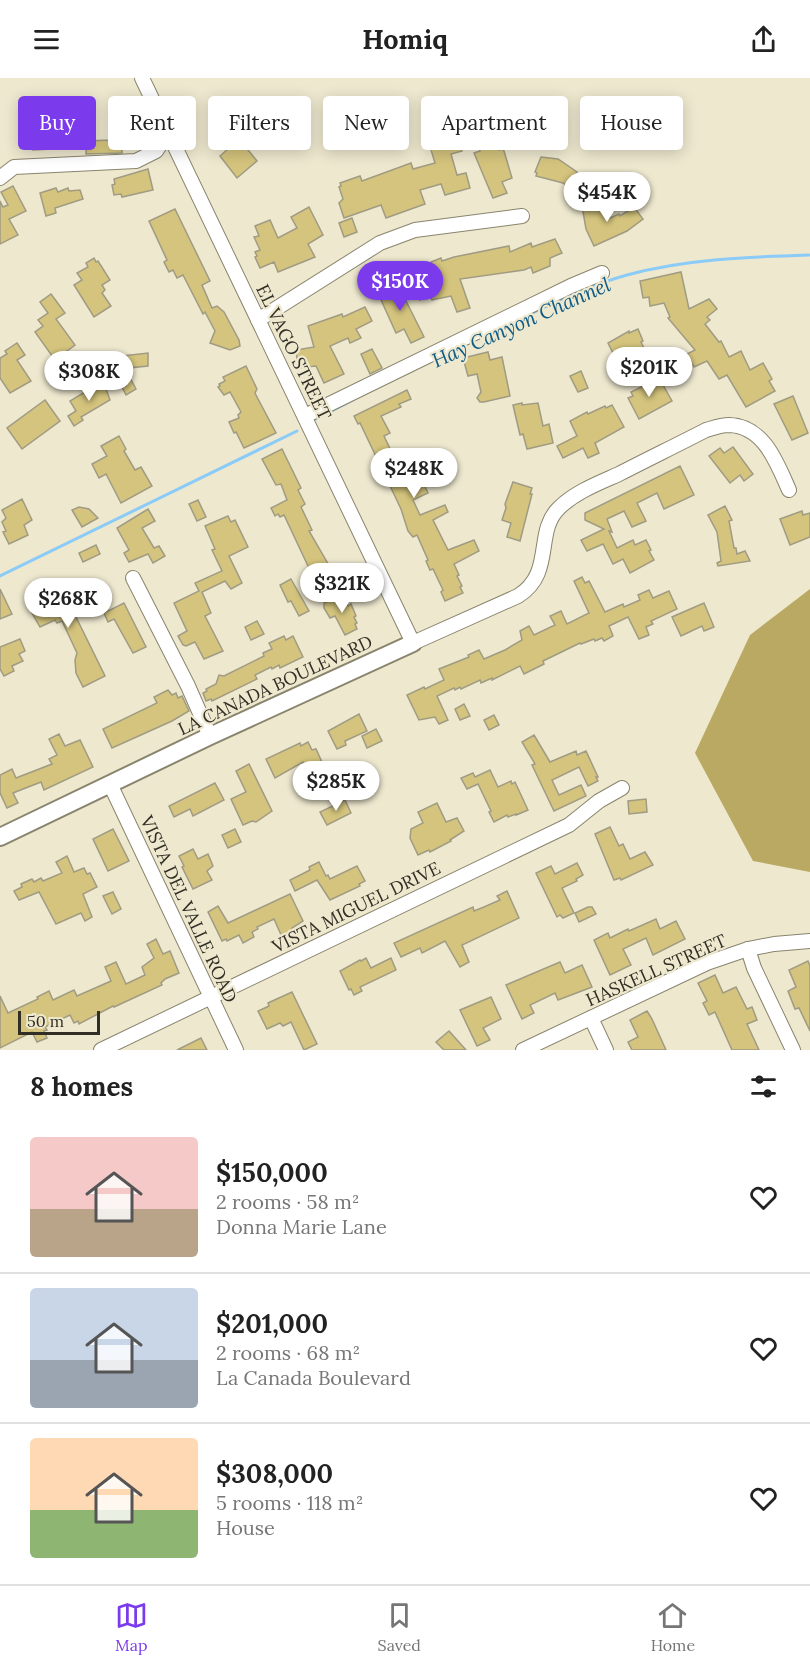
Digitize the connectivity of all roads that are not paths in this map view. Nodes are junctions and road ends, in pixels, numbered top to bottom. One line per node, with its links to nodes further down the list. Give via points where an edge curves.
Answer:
1 (142, 78): 2 (street, EL VAGO STREET)
2 (151, 96)
3 (157, 150): 5 (street, via 136,161 14,167)
4 (176, 150): 8 (street, EL VAGO STREET)
5 (0, 178)
6 (522, 216): 8 (street, via 415,230 380,243)
7 (602, 273): 9 (street)
8 (258, 320): 9 (street, EL VAGO STREET)
9 (305, 416): 12 (street, EL VAGO STREET)
10 (789, 490): 12 (street, LA CANADA BOULEVARD, via 772,452 760,438 744,427 727,425 706,430 583,490 558,508 535,582 529,589)
11 (133, 578): 13 (street)
12 (413, 642): 13 (street, LA CANADA BOULEVARD)
13 (210, 736): 14 (street, LA CANADA BOULEVARD)
14 (110, 784): 16 (street, LA CANADA BOULEVARD); 19 (street, VISTA DEL VALLE ROAD)
15 (622, 788): 19 (street, VISTA MIGUEL DRIVE, via 569,825)
16 (0, 837)
17 (810, 941): 18 (street, HASKELL STREET)
18 (748, 949): 20 (street, HASKELL STREET, via 707,963); 25 (street)
19 (211, 998): 21 (street, VISTA MIGUEL DRIVE); 22 (street, VISTA DEL VALLE ROAD)
20 (591, 1018): 23 (street, HASKELL STREET); 24 (street)
21 (101, 1050)
22 (236, 1050)
23 (523, 1050)
24 (606, 1050)
25 (793, 1050)

